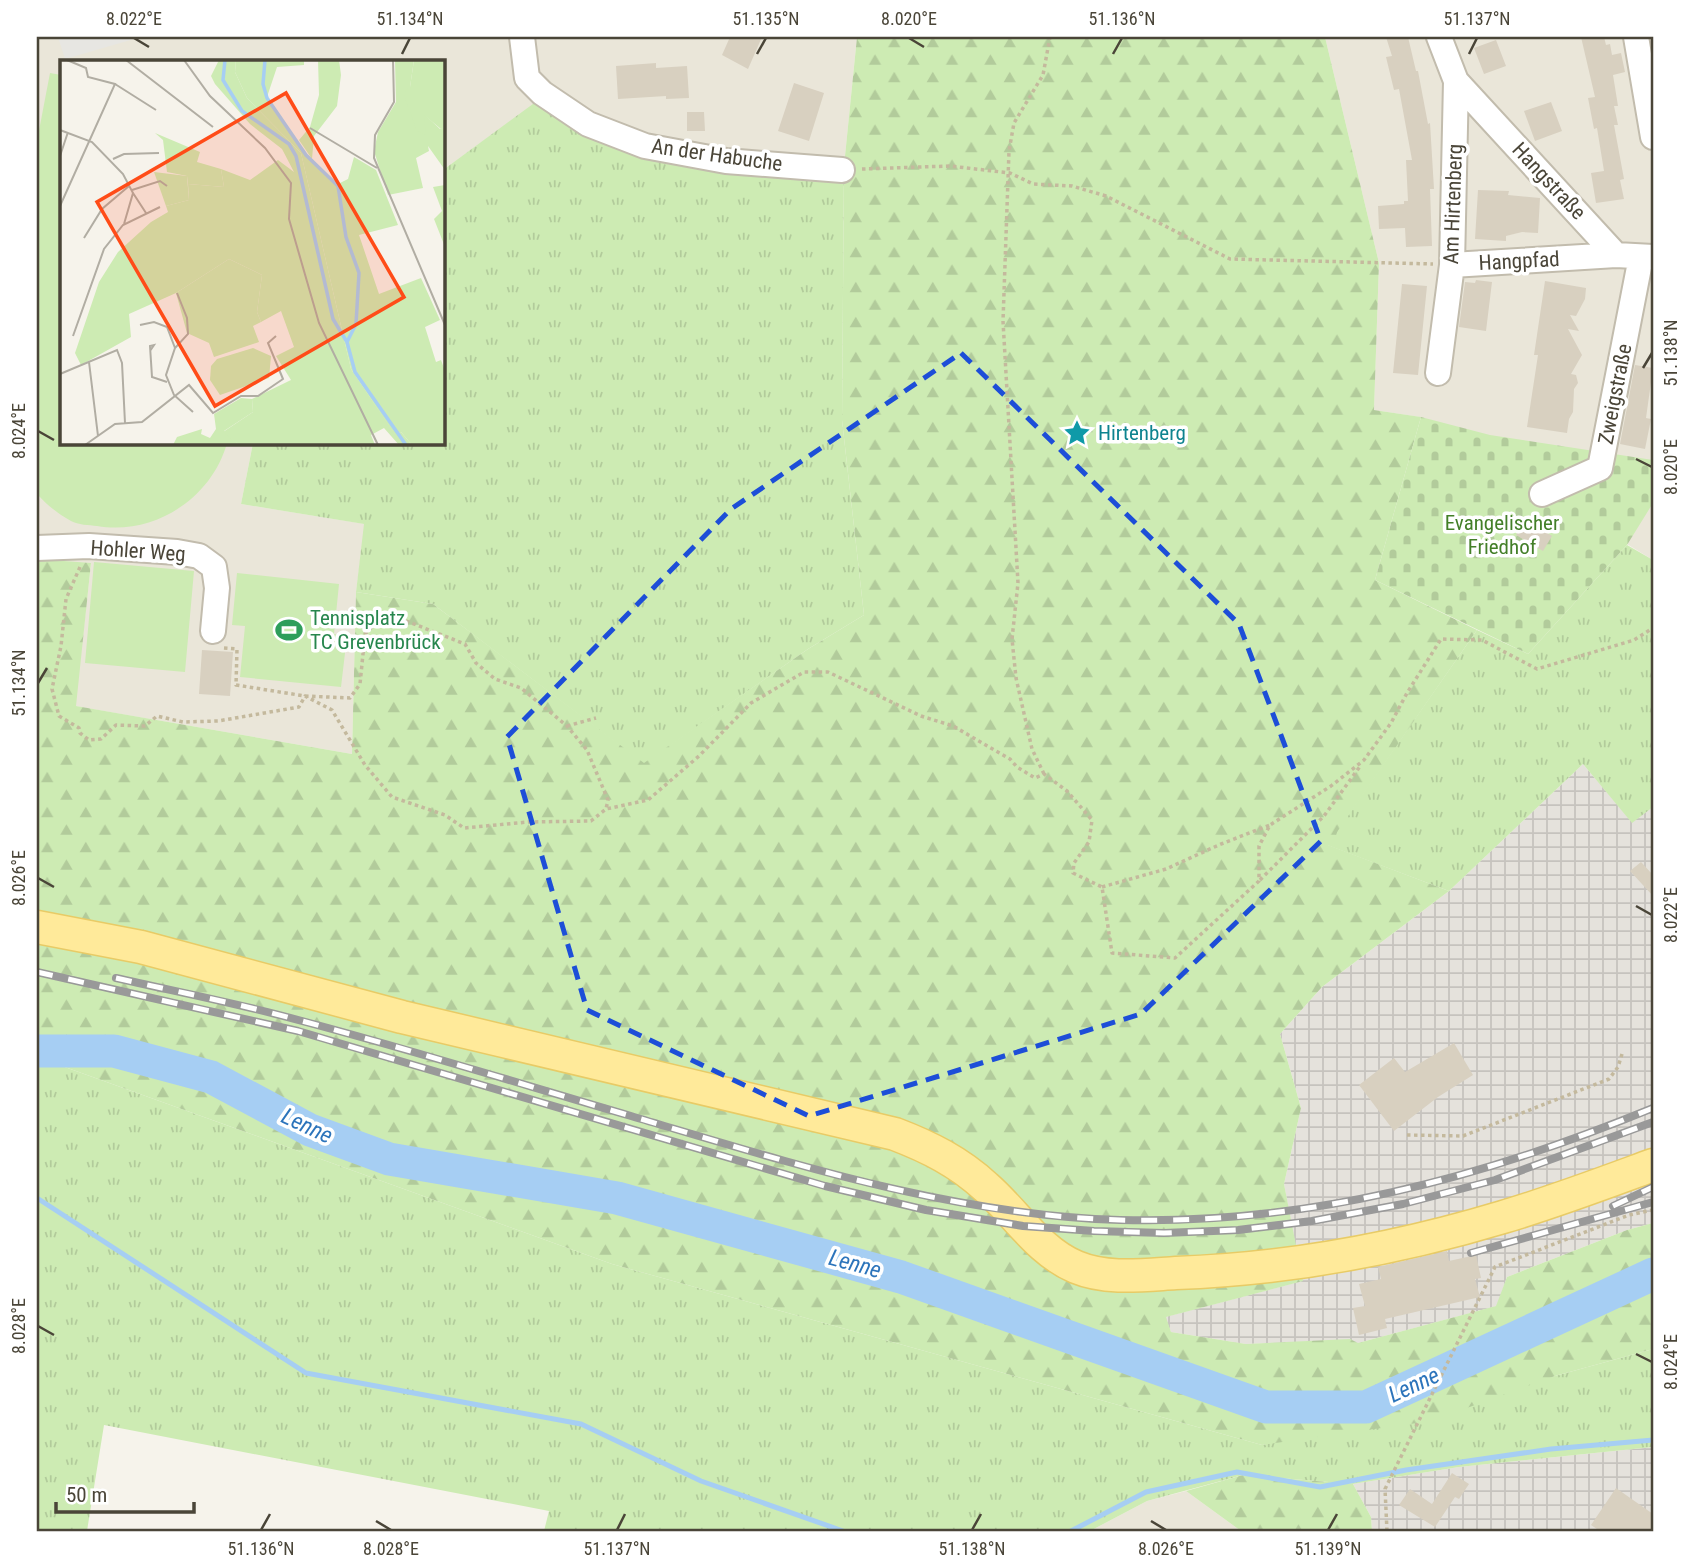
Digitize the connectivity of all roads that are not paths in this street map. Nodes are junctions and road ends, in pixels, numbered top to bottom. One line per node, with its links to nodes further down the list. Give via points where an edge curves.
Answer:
1 (522, 37): 6 (street, An der Habuche, via 527,78 587,124 645,146 726,161)
2 (1439, 37): 4 (street, Am Hirtenberg)
3 (1636, 37): 5 (street)
4 (1456, 81): 7 (street, Hangstraße); 8 (street, Am Hirtenberg)
5 (1653, 137)
6 (842, 170)
7 (1637, 256): 8 (street, Hangpfad); 10 (street, Zweigstraße, via 1601,468)
8 (1452, 265): 9 (street, Am Hirtenberg)
9 (1438, 373)
10 (1542, 494)
11 (37, 548): 12 (street, Hohler Weg, via 89,546 199,556 214,567)
12 (213, 631)
13 (37, 927): 14 (main road, via 141,947 402,1017 895,1134 962,1167 1055,1255 1101,1275 1193,1273 1356,1254 1507,1216)
14 (1653, 1165)

